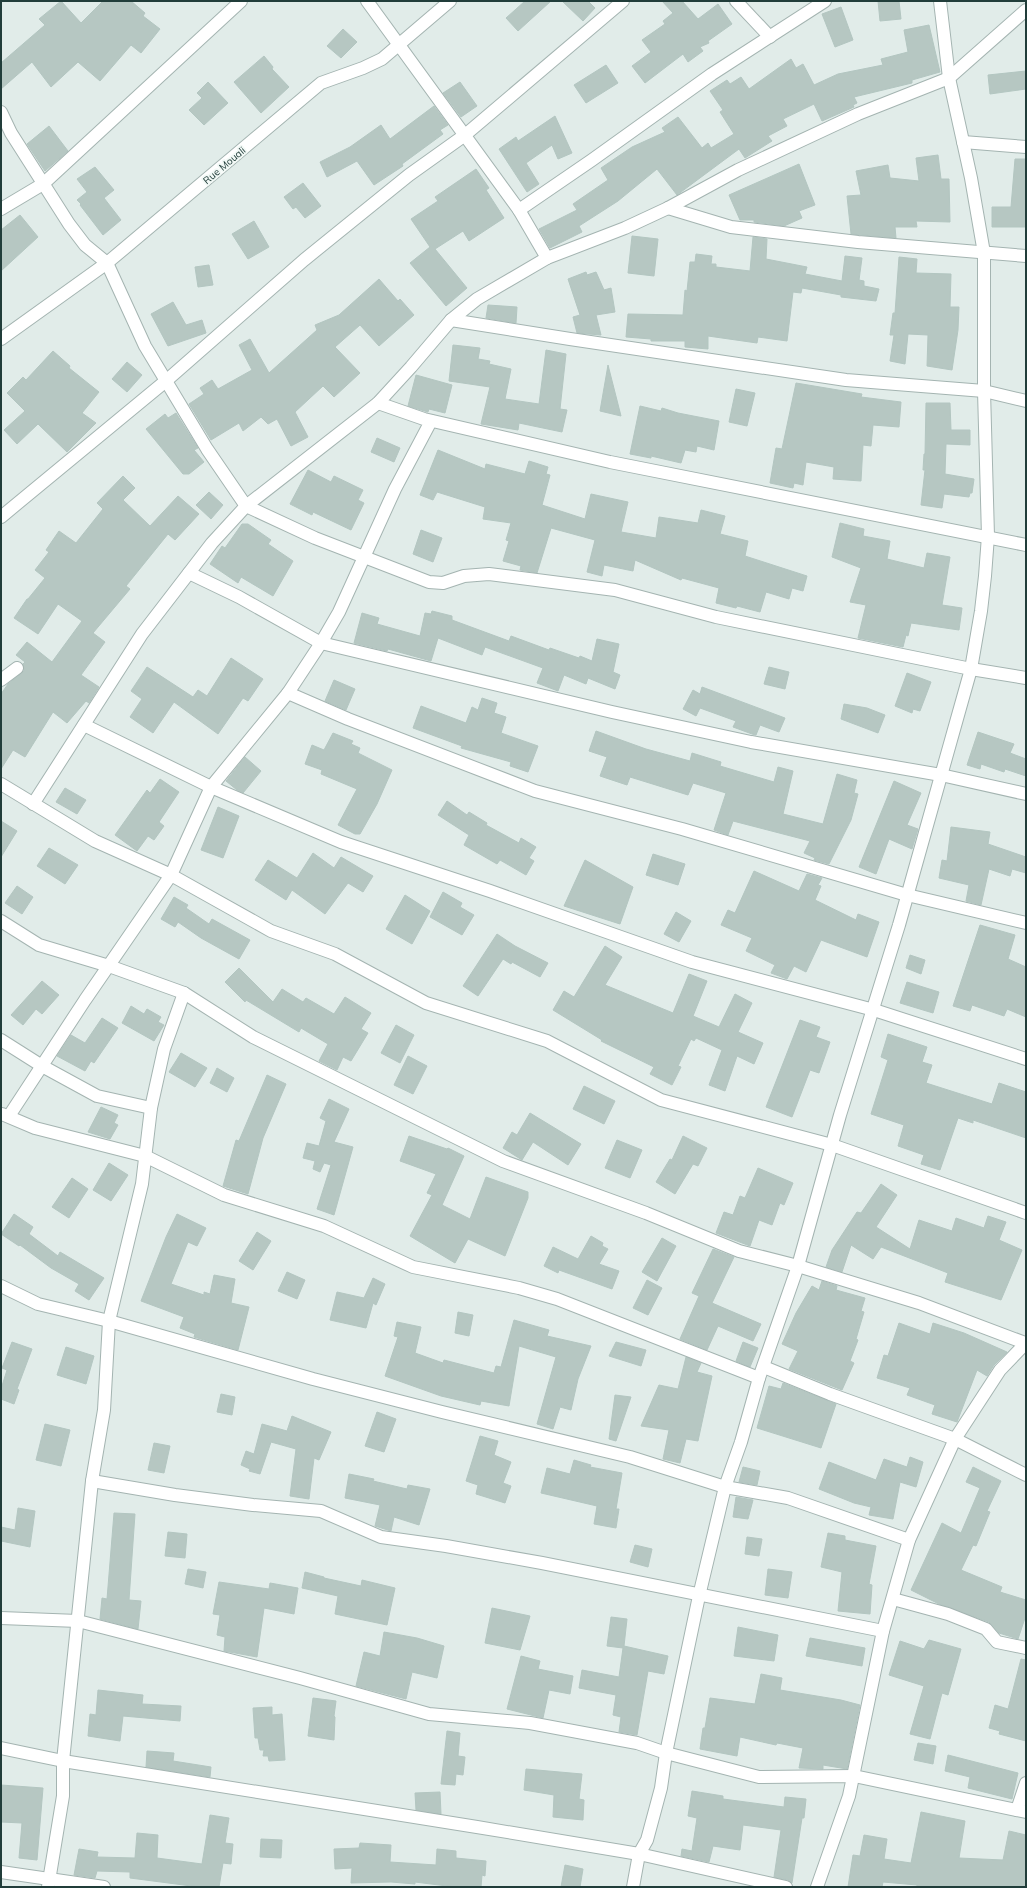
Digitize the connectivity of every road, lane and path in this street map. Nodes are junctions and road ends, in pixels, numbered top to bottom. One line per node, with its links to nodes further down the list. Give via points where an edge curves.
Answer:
1 (241, 1): 16 (street)
2 (367, 1): 10 (street)
3 (450, 1): 10 (street, Rue Mouali)
4 (623, 1): 13 (street)
5 (736, 1): 9 (street)
6 (825, 1): 9 (street)
7 (940, 1): 11 (street)
8 (1026, 10): 11 (street)
9 (770, 37): 19 (street, via 712,74)
10 (398, 44): 13 (street); 23 (street, Rue Mouali, via 382,59 321,83)
11 (949, 78): 14 (street); 17 (street, via 858,114 738,170)
12 (1, 112): 16 (street)
13 (465, 134): 19 (street); 26 (street, via 409,175 304,260)
14 (963, 142): 15 (street); 20 (street)
15 (1026, 146)
16 (43, 184): 18 (street); 23 (street, via 85,244)
17 (668, 208): 20 (street, via 731,227); 22 (street, via 625,228)
18 (1, 209)
19 (519, 210): 22 (street)
20 (984, 253): 21 (street); 27 (street)
21 (1026, 256)
22 (547, 258): 24 (street, via 477,299)
23 (107, 263): 25 (street, Rue Mouali); 26 (street, via 145,346)
24 (450, 320): 27 (street, via 846,380); 29 (street)
25 (1, 339)
26 (167, 380): 31 (street, via 207,449); 32 (street)
27 (984, 392): 28 (street); 33 (street)
28 (1026, 401)
29 (378, 403): 30 (street); 31 (street)
30 (431, 420): 33 (street, via 610,462); 35 (street, via 395,489)
31 (246, 506): 35 (street); 36 (street)
32 (1, 517)
33 (988, 536): 34 (street); 39 (street, via 985,576)
34 (1026, 545)
35 (365, 558): 37 (street); 39 (street, via 428,582 443,583 464,576 489,574 615,590 716,617)
36 (188, 573): 37 (street, via 239,597); 43 (street, via 142,634)
37 (321, 643): 42 (street); 44 (street, via 750,742)
38 (17, 668): 41 (street)
39 (971, 669): 40 (street); 44 (street)
40 (1026, 678)
41 (1, 680)
42 (288, 693): 46 (street); 50 (street, via 348,719 535,791 675,827)
43 (84, 725): 46 (street); 48 (street)
44 (941, 775): 47 (street); 50 (street)
45 (1, 784): 48 (street)
46 (211, 786): 49 (street); 55 (street, via 341,842 692,962)
47 (1026, 794)
48 (33, 804): 49 (street, via 95,841)
49 (171, 875): 53 (street); 61 (street, via 270,932 335,954 426,1003 546,1041 661,1100)
50 (907, 895): 52 (street); 55 (street)
51 (1, 921): 53 (street, via 39,945)
52 (1026, 923)
53 (109, 966): 54 (street); 58 (street)
54 (184, 993): 59 (street, via 164,1049); 64 (street, via 254,1037 503,1162 646,1213 739,1251)
55 (874, 1010): 57 (street); 61 (street)
56 (1, 1040): 58 (street)
57 (1026, 1059)
58 (42, 1066): 59 (street, via 97,1096); 60 (street)
59 (151, 1108): 62 (street)
60 (5, 1115): 62 (street, via 35,1128)
61 (832, 1145): 63 (street); 64 (street)
62 (145, 1156): 66 (street, via 142,1184); 68 (street, via 224,1195 324,1226 413,1267 519,1288 557,1299)
63 (1026, 1213)
64 (798, 1266): 67 (street, via 919,1303); 68 (street)
65 (1, 1286): 66 (street, via 38,1304)
66 (109, 1321): 71 (street, via 104,1410); 72 (street, via 321,1381 630,1457)
67 (1026, 1343): 69 (street, via 1000,1370)
68 (762, 1373): 69 (street, via 830,1394); 72 (street)
69 (955, 1439): 70 (street); 73 (street)
70 (1026, 1475)
71 (92, 1481): 74 (street, via 175,1495 321,1511 381,1538 446,1546 542,1563); 77 (street)
72 (725, 1487): 73 (street, via 788,1498); 74 (street)
73 (909, 1540): 75 (street)
74 (698, 1596): 78 (street); 81 (street)
75 (893, 1599): 78 (street); 79 (street, via 948,1614 986,1629 997,1642)
76 (1, 1618): 77 (street)
77 (78, 1621): 81 (street, via 428,1714 530,1723 637,1743); 82 (street)
78 (883, 1631): 83 (street)
79 (1026, 1648)
80 (1, 1748): 82 (street)
81 (666, 1753): 83 (street, via 760,1777); 86 (street, via 661,1788 647,1840)
82 (63, 1761): 86 (street); 88 (street, via 63,1796)
83 (854, 1776): 85 (street); 92 (street)
84 (1026, 1783): 85 (street)
85 (1021, 1811)
86 (639, 1854): 90 (street); 91 (street)
87 (1, 1872): 88 (street)
88 (49, 1883): 89 (street)
89 (104, 1887)
90 (633, 1887)
91 (786, 1887)
92 (817, 1887)

